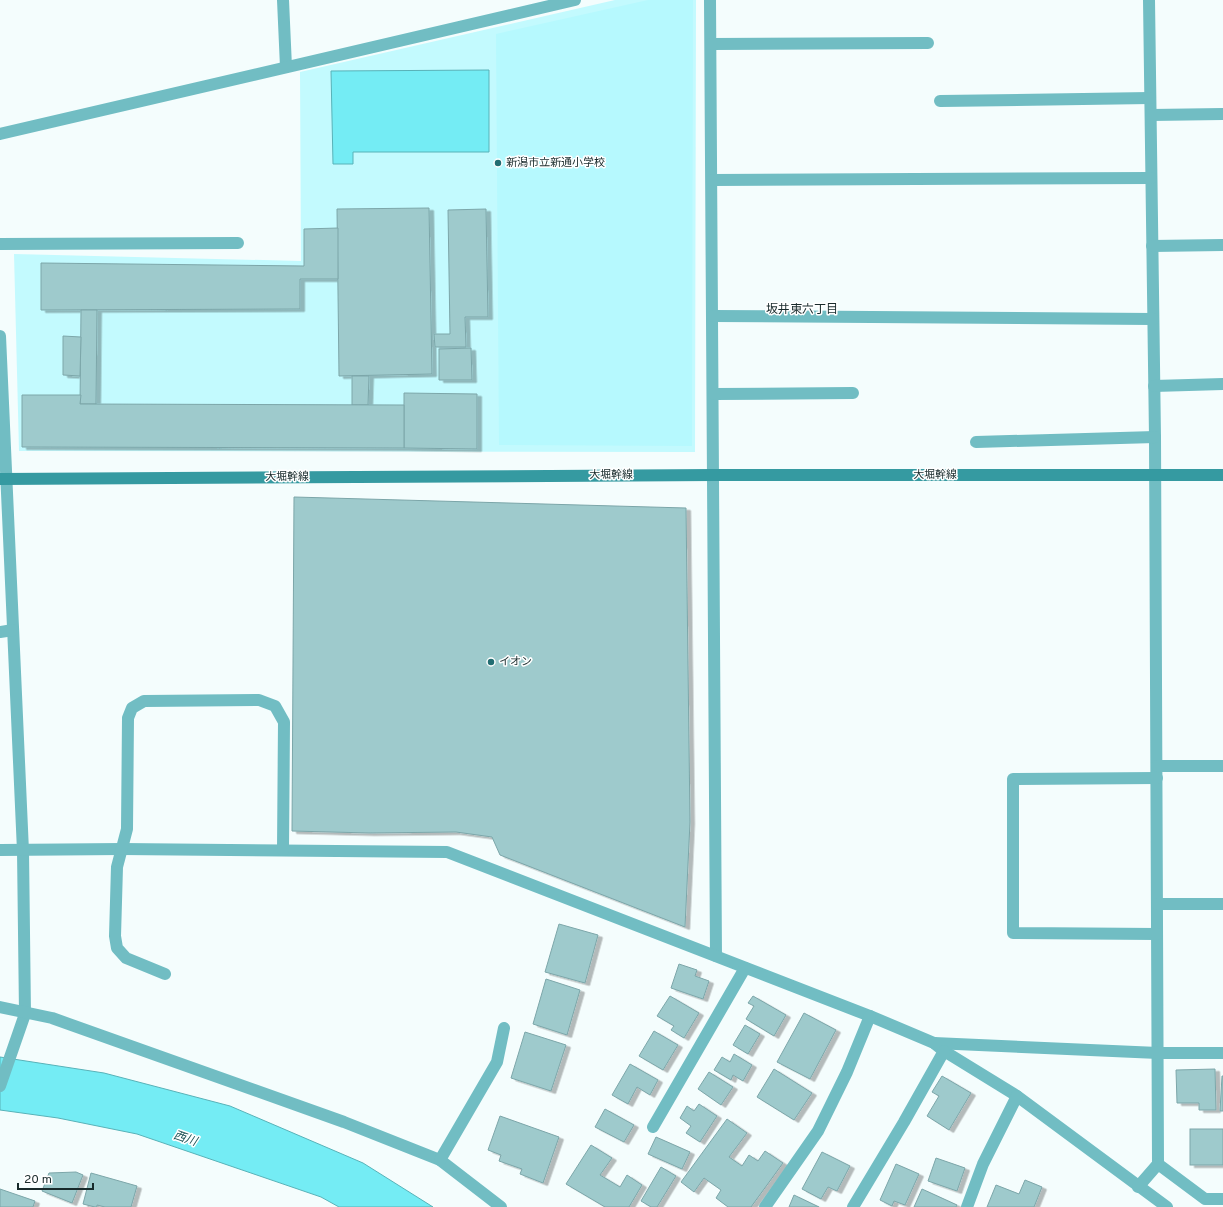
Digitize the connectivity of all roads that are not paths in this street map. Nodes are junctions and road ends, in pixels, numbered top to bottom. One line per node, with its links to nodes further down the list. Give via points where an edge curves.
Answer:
1 (283, 0): 7 (street)
2 (575, 0): 7 (street)
3 (710, 0): 6 (street)
4 (1149, 0): 8 (street)
5 (928, 43): 6 (street)
6 (711, 44): 14 (street)
7 (286, 67): 12 (street)
8 (1150, 98): 9 (street); 11 (street)
9 (940, 102)
10 (1223, 114): 11 (street)
11 (1150, 115): 13 (street)
12 (0, 134)
13 (1151, 178): 14 (street); 18 (street)
14 (712, 180): 19 (street)
15 (238, 243): 16 (street)
16 (0, 244)
17 (1223, 245): 18 (street)
18 (1152, 246): 20 (street)
19 (713, 316): 20 (street); 25 (street)
20 (1153, 319): 23 (street)
21 (0, 336): 31 (street)
22 (1223, 384): 23 (street)
23 (1154, 386): 26 (street)
24 (853, 393): 25 (street)
25 (714, 394): 28 (street)
26 (1155, 437): 27 (street); 30 (street)
27 (976, 442)
28 (714, 475): 30 (street, 大堀幹線); 31 (street, 大堀幹線); 43 (street)
29 (1223, 475): 30 (street, 大堀幹線)
30 (1155, 476): 35 (street)
31 (3, 478): 32 (street)
32 (13, 630): 33 (street); 39 (street)
33 (0, 632)
34 (1223, 766): 35 (street)
35 (1157, 772): 40 (street); 42 (street, via 1013,779 1013,933)
36 (122, 848): 38 (street); 38 (street, via 127,829 128,718 132,708 144,701 259,700 275,706 284,722); 39 (street); 45 (street, via 117,867 117,948 126,958)
37 (0, 850): 39 (street)
38 (283, 850): 43 (street, via 447,852)
39 (24, 851): 47 (street)
40 (1157, 904): 41 (street); 42 (street)
41 (1223, 904)
42 (1157, 934): 51 (street)
43 (716, 956): 44 (street)
44 (745, 968): 48 (street); 55 (street)
45 (165, 974)
46 (0, 1007): 47 (street)
47 (25, 1014): 53 (street); 56 (street, via 52,1018 344,1122)
48 (870, 1016): 50 (street); 61 (street, via 818,1131)
49 (504, 1028): 56 (street, via 497,1062)
50 (939, 1047): 51 (street); 54 (street); 62 (street, via 904,1122)
51 (1158, 1052): 52 (street); 57 (street)
52 (1223, 1053)
53 (0, 1086)
54 (1017, 1096): 58 (street); 63 (street, via 983,1164)
55 (652, 1127)
56 (440, 1160): 60 (street)
57 (1158, 1164): 58 (street); 59 (street, via 1205,1199)
58 (1138, 1187): 64 (street)
59 (1223, 1199)
60 (501, 1207)
61 (765, 1207)
62 (853, 1207)
63 (967, 1207)
64 (1167, 1207)

